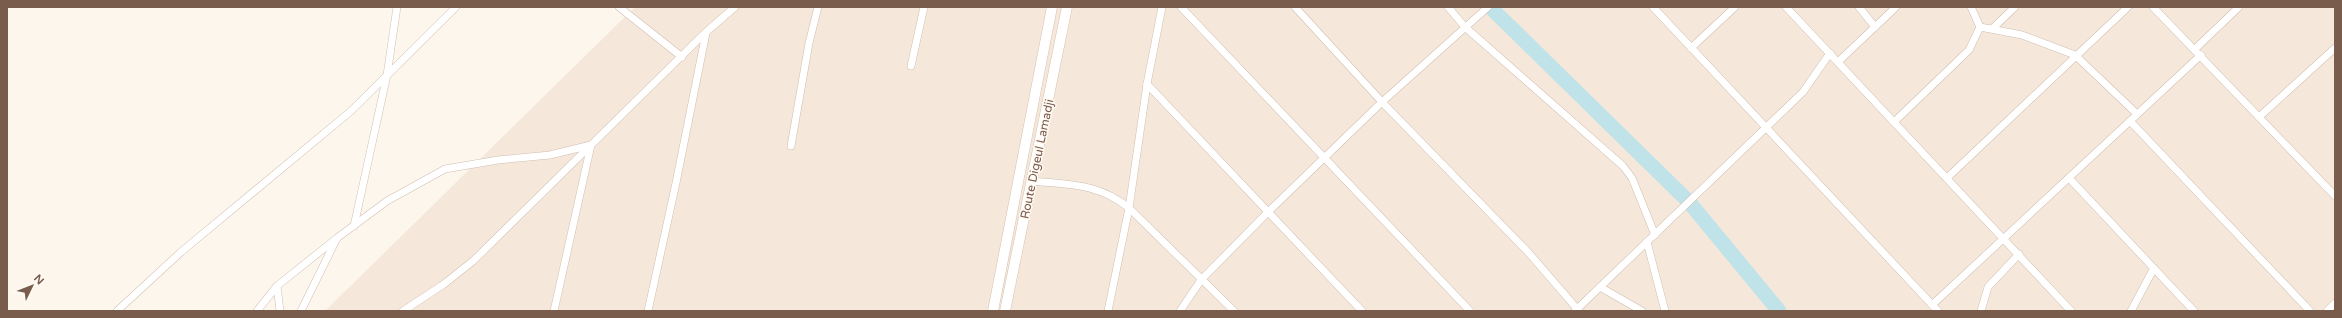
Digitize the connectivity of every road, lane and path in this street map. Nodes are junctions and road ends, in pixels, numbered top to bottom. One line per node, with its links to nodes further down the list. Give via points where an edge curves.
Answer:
1 (397, 7): 38 (street)
2 (456, 7): 38 (street)
3 (619, 7): 35 (street)
4 (735, 7): 28 (street)
5 (818, 7): 47 (street, via 809,43)
6 (924, 7): 37 (street)
7 (1052, 7): 75 (main road, Route Digeul Lamadji)
8 (1067, 7): 51 (main road, Route Digeul Lamadji)
9 (1162, 7): 39 (street)
10 (1181, 7): 48 (street)
11 (1295, 7): 40 (street)
12 (1448, 7): 24 (street)
13 (1488, 7): 24 (street)
14 (1653, 7): 29 (street)
15 (1735, 7): 29 (street)
16 (1786, 7): 32 (street)
17 (1858, 7): 25 (street)
18 (1896, 7): 25 (street)
19 (1971, 7): 26 (street)
20 (2015, 7): 27 (street)
21 (2128, 7): 34 (street)
22 (2153, 7): 31 (street)
23 (2239, 7): 31 (street)
24 (1465, 27): 40 (street); 56 (street, via 1622,166 1632,178)
25 (1875, 27): 36 (street)
26 (1980, 27): 27 (street); 44 (street, via 1969,50)
27 (1993, 28): 34 (street, via 2022,35)
28 (706, 32): 35 (street); 74 (street)
29 (1692, 48): 45 (street)
30 (2335, 48): 42 (street)
31 (2195, 49): 33 (street)
32 (1830, 53): 36 (street); 45 (street, via 1803,92)
33 (2201, 55): 41 (street); 42 (street)
34 (2075, 56): 41 (street); 49 (street)
35 (682, 57): 46 (street)
36 (1838, 62): 44 (street)
37 (911, 66)
38 (387, 75): 55 (street); 68 (street, via 351,111 181,252)
39 (1146, 84): 53 (street); 54 (street)
40 (1382, 102): 48 (street); 67 (street, via 1528,252)
41 (2137, 114): 43 (street)
42 (2259, 117): 52 (street)
43 (2130, 121): 50 (street); 89 (street)
44 (1894, 122): 49 (street)
45 (1767, 128): 56 (street); 66 (street)
46 (591, 145): 55 (street, via 550,155 444,169 388,201); 72 (street, via 473,261); 73 (street)
47 (792, 146)
48 (1324, 158): 54 (street); 81 (street)
49 (1948, 178): 58 (street)
50 (2069, 178): 58 (street); 61 (street)
51 (1032, 181): 53 (street, via 1098,189 1114,196); 76 (main road, Route Digeul Lamadji)
52 (2335, 196)
53 (1129, 208): 62 (street); 77 (street)
54 (1268, 212): 62 (street); 80 (street)
55 (354, 226): 57 (street)
56 (1655, 235): 59 (street)
57 (336, 238): 63 (street); 71 (street)
58 (2004, 238): 60 (street); 66 (street)
59 (1647, 242): 64 (street); 83 (street)
60 (2019, 254): 85 (street, via 1988,287); 86 (street)
61 (2154, 268): 87 (street); 88 (street)
62 (1201, 280): 78 (street); 79 (street)
63 (277, 286): 69 (street); 70 (street)
64 (1600, 287): 67 (street); 82 (street)
65 (2335, 302): 90 (street)
66 (1932, 305): 84 (street)
67 (1577, 310)
68 (118, 311)
69 (256, 311)
70 (280, 311)
71 (301, 311)
72 (403, 311)
73 (554, 311)
74 (648, 311)
75 (993, 311)
76 (1005, 311)
77 (1108, 311)
78 (1180, 311)
79 (1234, 311)
80 (1362, 311)
81 (1470, 311)
82 (1642, 311)
83 (1665, 311)
84 (1938, 311)
85 (1981, 311)
86 (2071, 311)
87 (2131, 311)
88 (2194, 311)
89 (2310, 311)
90 (2326, 311)

